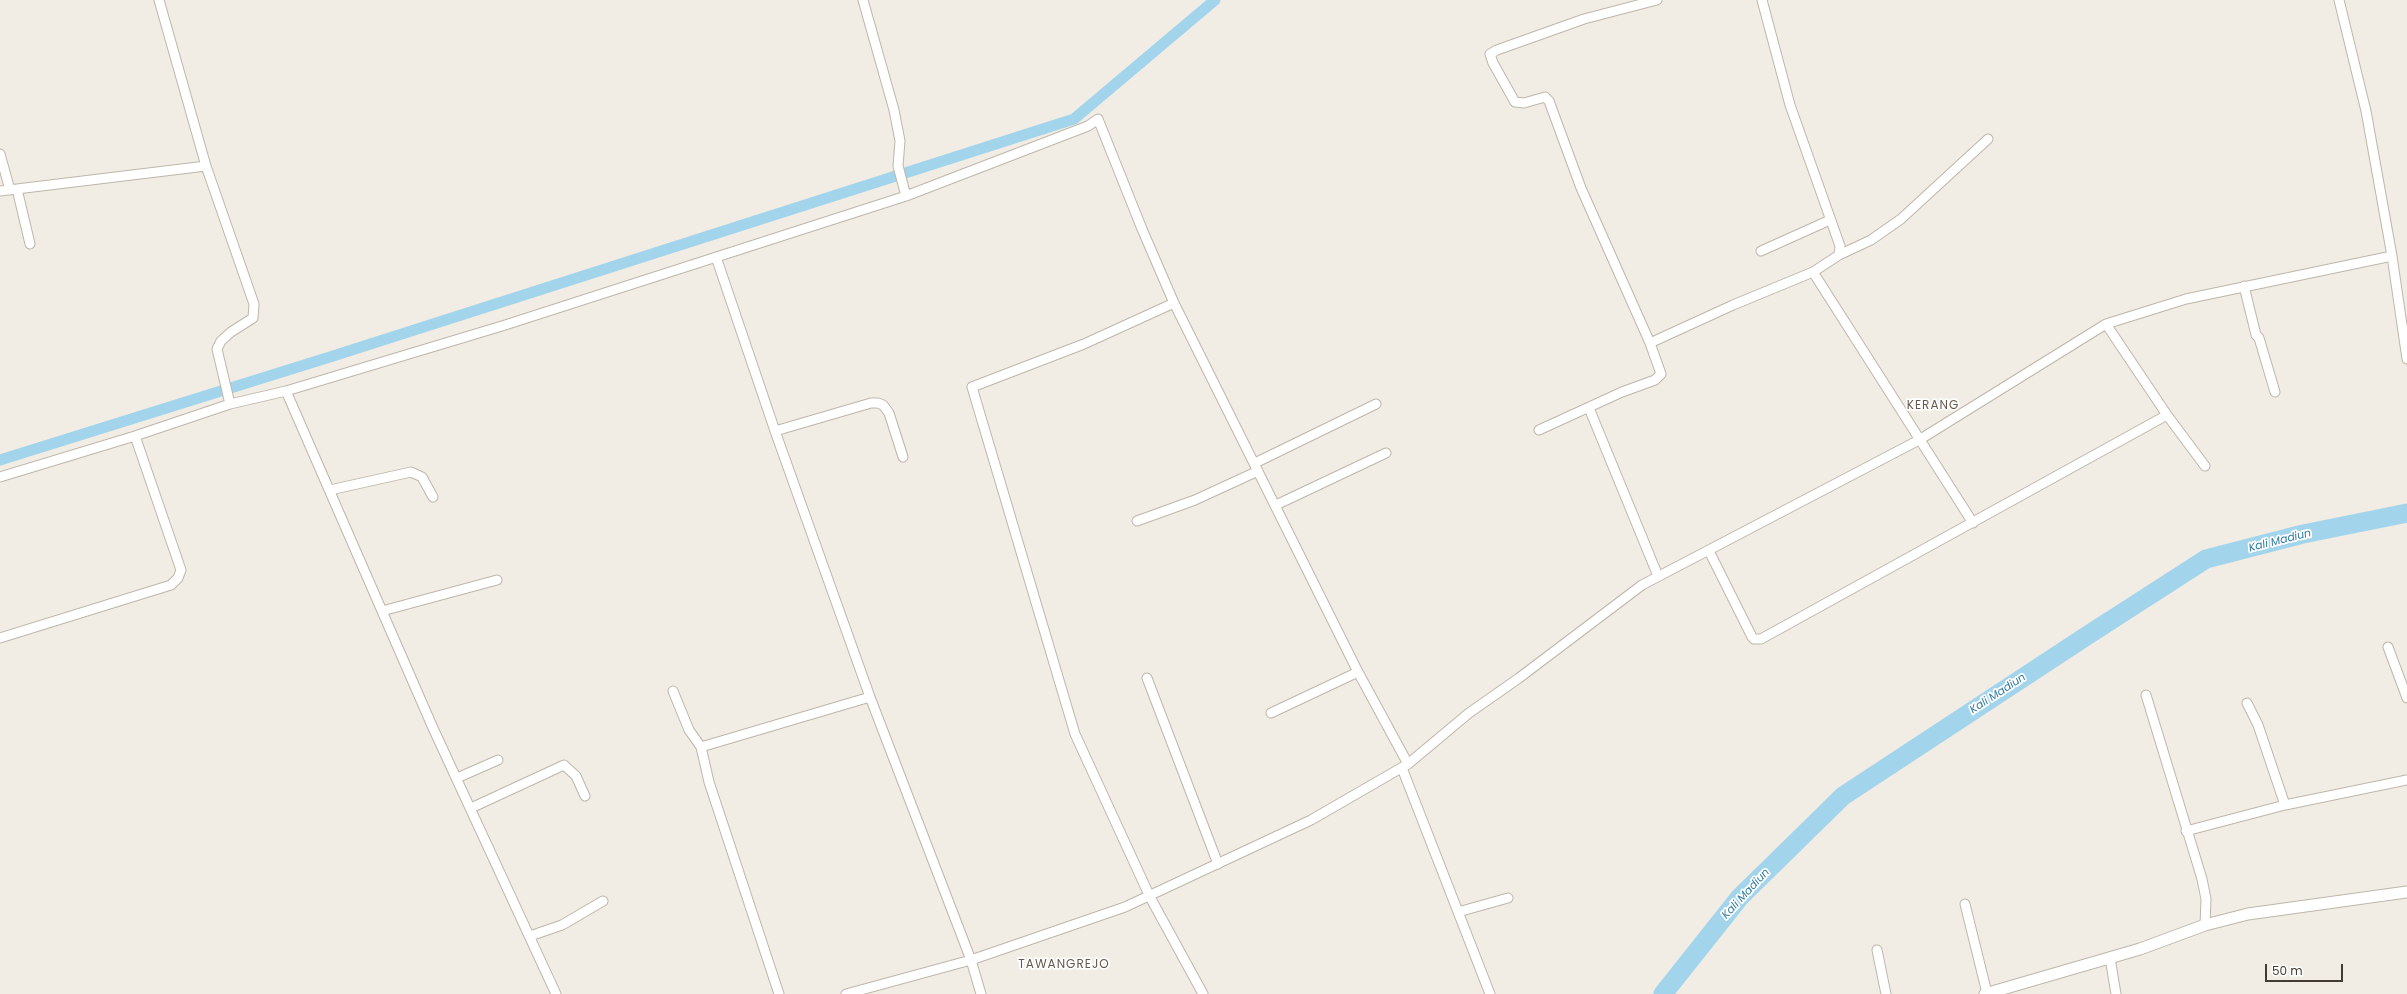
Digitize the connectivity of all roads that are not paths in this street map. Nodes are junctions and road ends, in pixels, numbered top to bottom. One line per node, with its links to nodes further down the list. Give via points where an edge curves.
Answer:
1 (158, 0): 8 (street)
2 (863, 0): 11 (street, via 894,110 900,141 898,166)
3 (1657, 0): 22 (street, via 1584,20 1497,50 1490,57 1515,102 1524,104 1545,98 1549,101 1581,188)
4 (1762, 0): 12 (street, via 1790,105)
5 (2339, 0): 16 (street, via 2366,111)
6 (1988, 139): 15 (street, via 1901,219 1871,240)
7 (0, 154): 9 (street)
8 (206, 166): 9 (street); 26 (street, via 254,310 253,318 231,332 217,349)
9 (13, 190): 10 (street); 13 (street)
10 (0, 191)
11 (904, 193): 17 (street); 20 (street, via 1088,126 1098,119)
12 (1830, 220): 14 (street); 15 (street, via 1840,246)
13 (30, 244)
14 (1761, 251)
15 (1839, 255): 18 (street)
16 (2392, 256): 19 (street); 23 (street)
17 (716, 257): 24 (street, via 502,326); 31 (street)
18 (1813, 272): 22 (street); 33 (street)
19 (2244, 286): 21 (street, via 2186,299); 25 (street, via 2256,335)
20 (1174, 303): 37 (street); 69 (street, via 1084,344 972,387 1075,734)
21 (2106, 324): 29 (street); 33 (street)
22 (1650, 343): 28 (street, via 1661,374 1660,378)
23 (2407, 359)
24 (286, 391): 26 (street); 39 (street)
25 (2275, 392)
26 (229, 402): 32 (street)
27 (1376, 404): 37 (street)
28 (1589, 408): 30 (street); 45 (street)
29 (2167, 415): 36 (street); 43 (street)
30 (1539, 430)
31 (775, 431): 35 (street, via 871,403 878,404 890,413); 54 (street)
32 (135, 436): 38 (street); 48 (street, via 181,570 178,578 171,585)
33 (1919, 440): 43 (street); 44 (street)
34 (1386, 453): 41 (street)
35 (903, 457)
36 (2205, 466)
37 (1257, 467): 41 (street); 42 (street, via 1195,500)
38 (0, 476)
39 (330, 490): 40 (street, via 411,472 422,477); 47 (street)
40 (433, 497)
41 (1276, 505): 50 (street)
42 (1137, 521)
43 (1973, 524): 44 (street, via 1756,640 1752,637)
44 (1709, 551): 45 (street)
45 (1658, 576): 60 (street, via 1626,595 1520,678 1469,713)
46 (497, 580): 47 (street)
47 (382, 611): 61 (street)
48 (0, 638)
49 (2388, 646): 55 (street)
50 (1358, 672): 57 (street); 60 (street)
51 (1147, 678): 67 (street)
52 (673, 692): 58 (street, via 689,730)
53 (2146, 695): 66 (street)
54 (870, 697): 58 (street); 78 (street)
55 (2407, 698)
56 (2247, 703): 64 (street, via 2258,726)
57 (1271, 713)
58 (701, 748): 80 (street, via 709,782)
59 (498, 760): 61 (street)
60 (1405, 766): 67 (street, via 1311,820); 73 (street)
61 (457, 778): 65 (street)
62 (2407, 780): 64 (street)
63 (585, 796): 65 (street, via 576,776 564,765)
64 (2285, 805): 66 (street)
65 (471, 808): 75 (street)
66 (2186, 831): 74 (street, via 2206,899)
67 (1218, 864): 69 (street)
68 (2407, 892): 74 (street, via 2248,914)
69 (1150, 897): 78 (street); 83 (street)
70 (1508, 898): 73 (street)
71 (603, 901): 75 (street, via 562,925)
72 (1965, 904): 86 (street)
73 (1458, 912): 84 (street)
74 (2205, 925): 77 (street)
75 (530, 936): 79 (street)
76 (1877, 950): 85 (street)
77 (2110, 958): 86 (street); 87 (street)
78 (971, 960): 81 (street); 82 (street)
79 (556, 994)
80 (779, 994)
81 (846, 994)
82 (981, 994)
83 (1203, 994)
84 (1490, 994)
85 (1886, 994)
86 (1986, 994)
87 (2116, 994)

